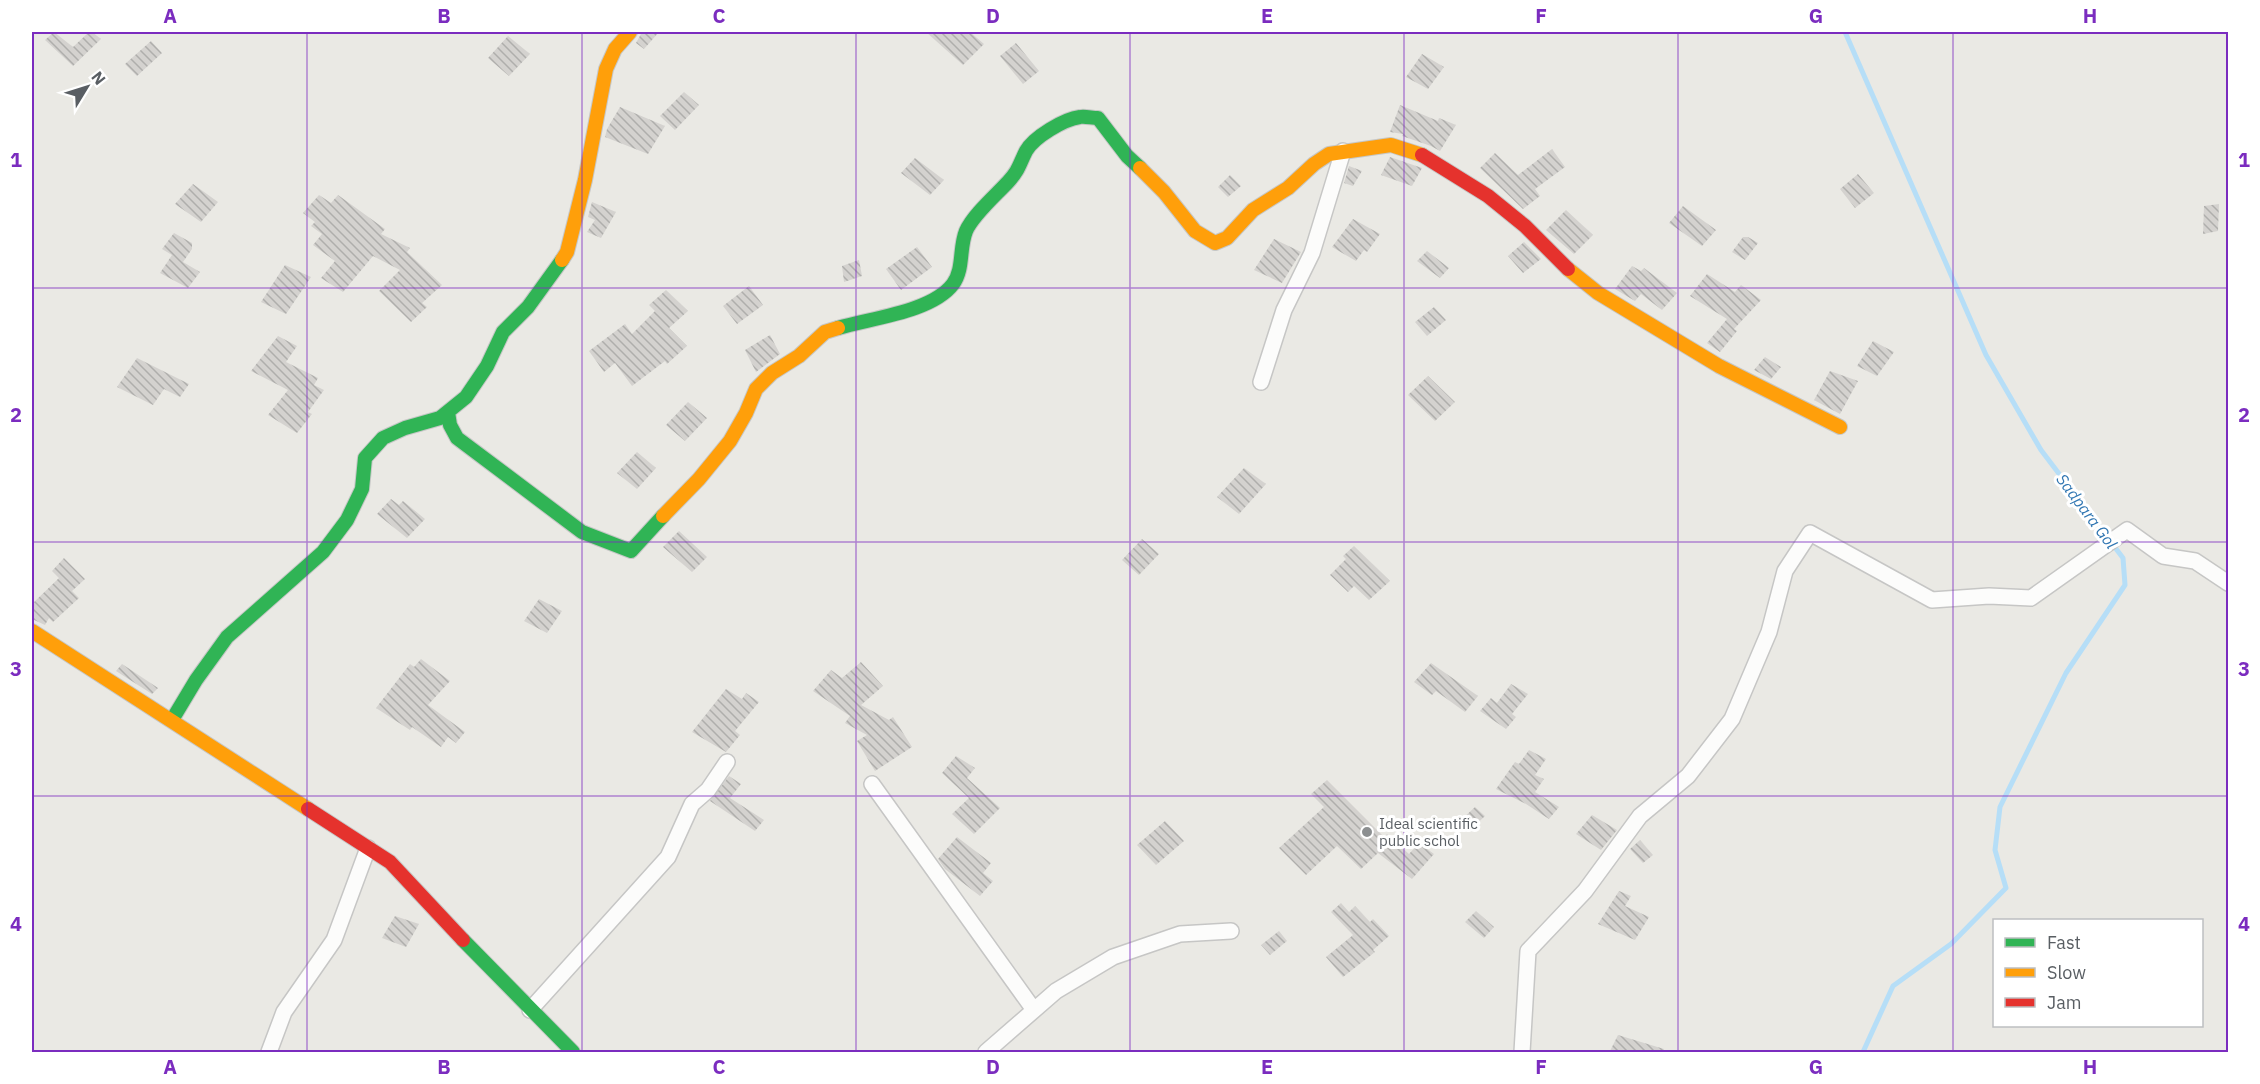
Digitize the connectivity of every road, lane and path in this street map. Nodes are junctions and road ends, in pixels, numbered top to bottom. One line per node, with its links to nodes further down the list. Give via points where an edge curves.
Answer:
1 (630, 32): 4 (street, via 615,49 606,69 567,252 528,308 503,332 466,397)
2 (1343, 151): 3 (street, via 1312,253 1284,310); 4 (street, via 1321,157 1293,186 1252,211 1229,238 1215,243 1195,231 1098,118 1072,120 1041,135 1027,150 1019,170 966,231 959,271 952,284 915,309 825,332 772,373 756,389 730,441 631,551 582,532 457,438); 5 (street, via 1391,145 1426,157 1488,196 1598,293 1719,366)
3 (1261, 382)
4 (448, 412): 8 (street, via 383,438 365,458 362,489 347,520 323,552 227,638)
5 (1840, 427)
6 (2229, 583): 18 (street, via 2195,561 2163,556 2127,530 2031,598 1932,600 1810,533 1785,571 1769,632 1732,719 1688,776 1640,816 1585,891 1528,951)
7 (32, 631): 8 (street)
8 (172, 720): 11 (street)
9 (727, 762): 13 (street, via 708,790 692,804 668,857)
10 (872, 784): 14 (street)
11 (368, 848): 13 (street, via 390,862); 15 (street, via 334,940 284,1012)
12 (1231, 931): 14 (street, via 1180,934 1113,957 1056,991)
13 (530, 1010): 16 (street)
14 (1034, 1010): 17 (street)
15 (275, 1049)
16 (573, 1053)
17 (986, 1053)
18 (1522, 1053)

